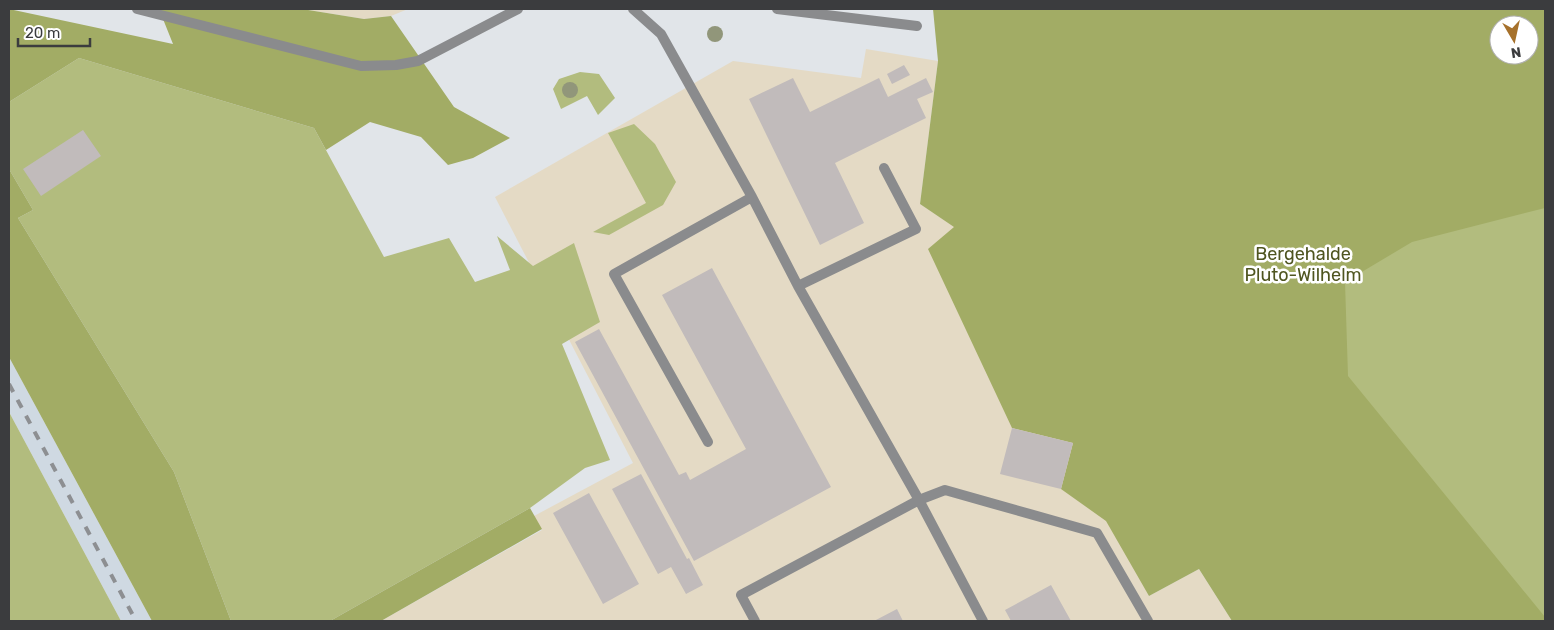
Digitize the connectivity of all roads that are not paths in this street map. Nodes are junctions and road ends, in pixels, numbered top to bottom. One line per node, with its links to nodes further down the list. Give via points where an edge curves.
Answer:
1 (137, 9): 2 (lane, via 361,66 418,61)
2 (518, 9)
3 (633, 9): 7 (lane, via 661,34)
4 (777, 9): 5 (lane)
5 (916, 26)
6 (884, 168): 8 (lane, via 916,229)
7 (752, 198): 8 (lane); 9 (lane, via 614,274)
8 (798, 286): 10 (lane)
9 (708, 442)
10 (919, 500): 11 (lane, via 742,595); 12 (lane); 13 (lane, via 945,490 1097,532)
11 (755, 621)
12 (983, 621)
13 (1148, 621)

